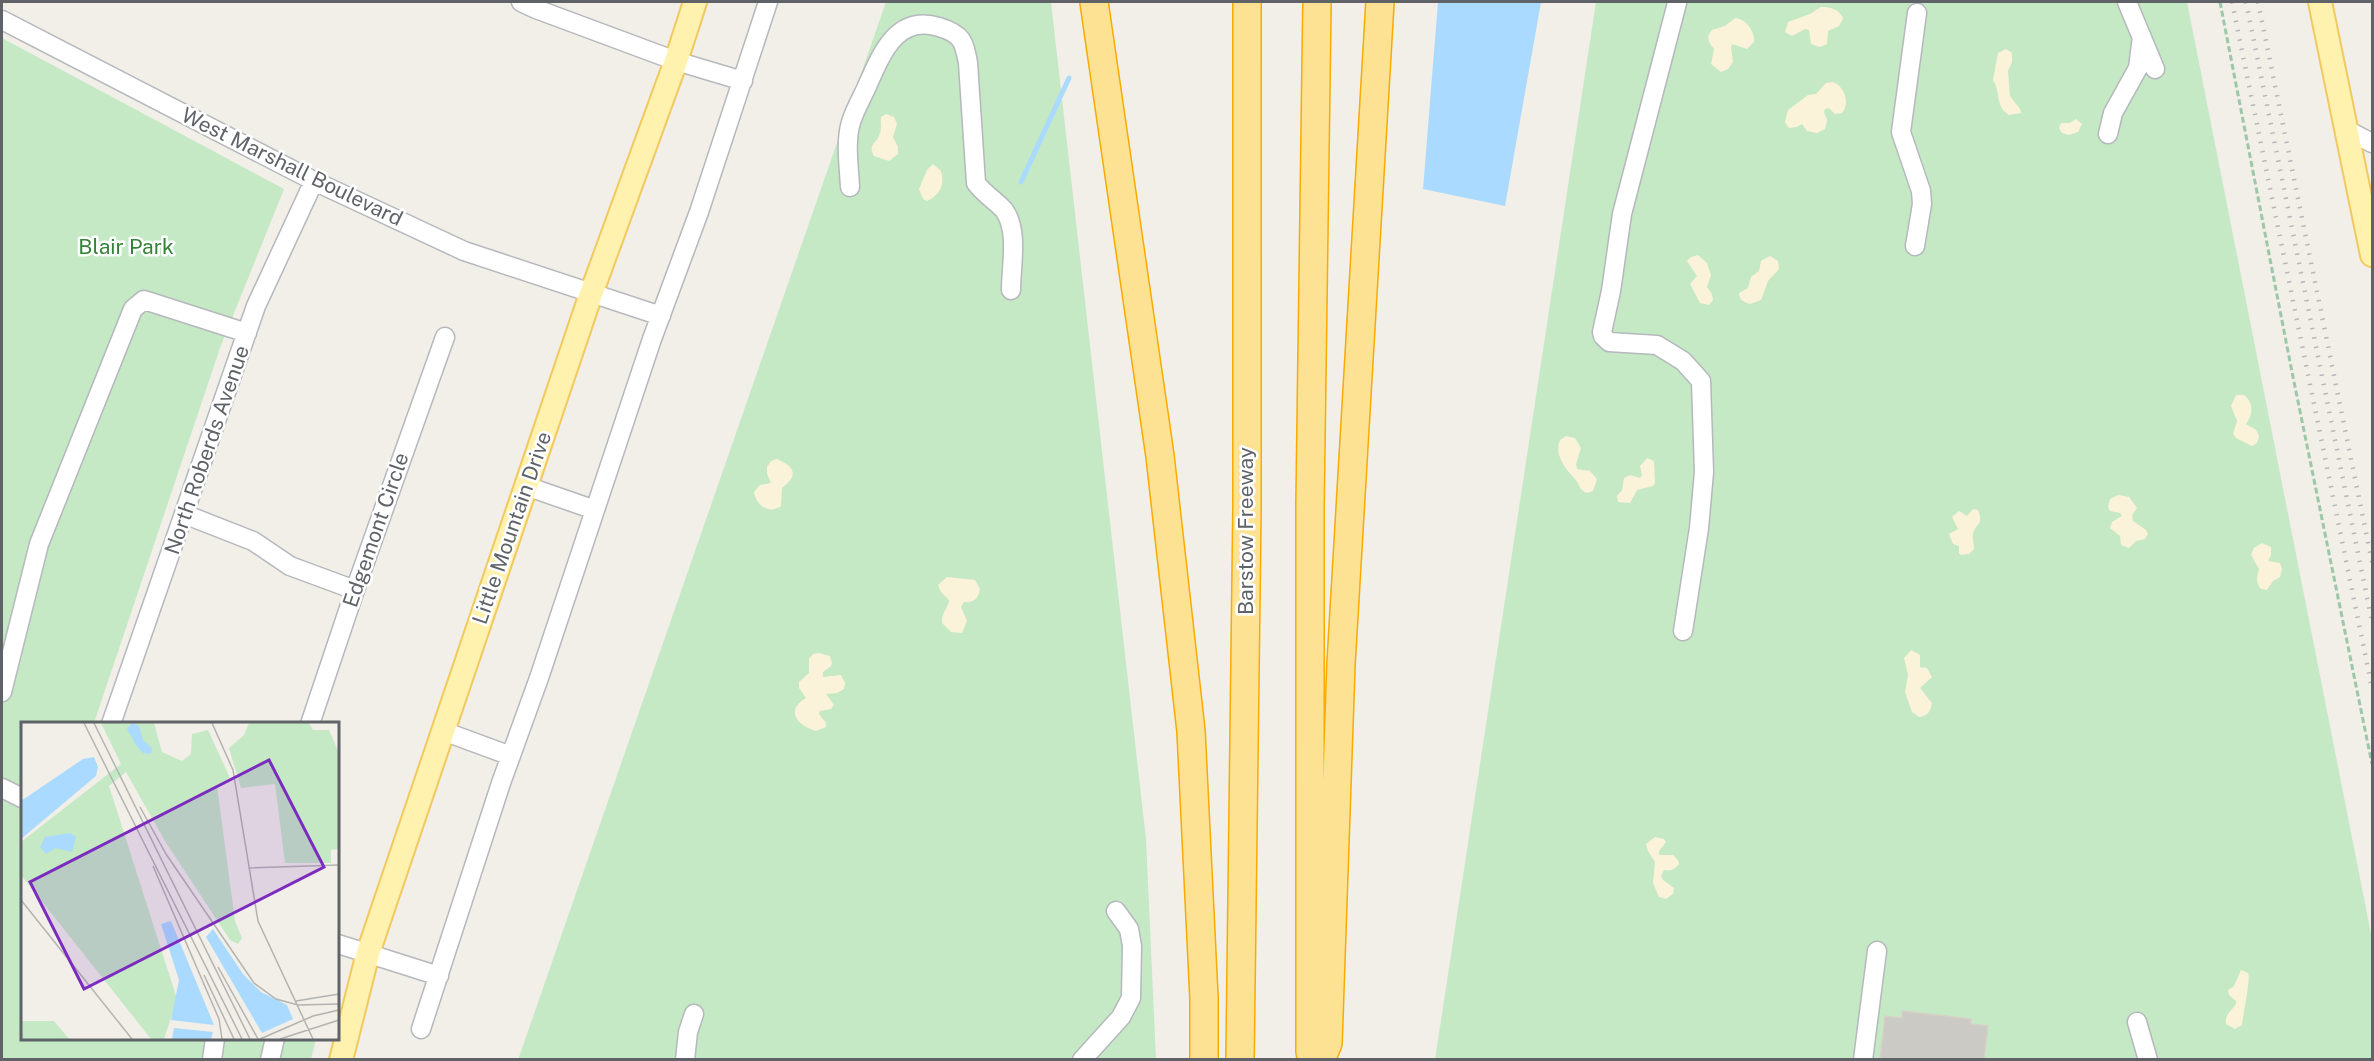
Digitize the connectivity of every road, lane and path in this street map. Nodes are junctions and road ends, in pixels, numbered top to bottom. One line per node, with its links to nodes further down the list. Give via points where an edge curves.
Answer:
1 (521, 2): 15 (street)
2 (695, 2): 15 (main road, Little Mountain Drive)
3 (768, 2): 17 (street)
4 (1094, 2): 58 (highway, via 1160,456 1191,731)
5 (1247, 2): 59 (highway, Barstow Freeway, via 1247,509)
6 (1317, 2): 60 (highway, via 1310,506)
7 (1380, 2): 61 (highway, via 1341,664 1328,1043)
8 (2127, 2): 14 (street)
9 (2220, 2): 40 (path)
10 (2320, 2): 18 (main road)
11 (1677, 3): 34 (street, via 1622,214 1602,332 1609,342 1657,345 1683,362 1701,381 1704,472)
12 (1917, 13): 23 (street, via 1901,132 1922,191)
13 (2, 20): 21 (street, West Marshall Boulevard)
14 (2142, 37): 16 (street); 19 (street, via 2138,68 2113,112)
15 (676, 61): 17 (street); 26 (main road, Little Mountain Drive)
16 (2155, 69)
17 (743, 81): 27 (street)
18 (2347, 130): 20 (street); 24 (main road)
19 (2108, 134)
20 (2373, 143)
21 (314, 181): 26 (street, West Marshall Boulevard, via 464,251); 28 (street, North Roberds Avenue)
22 (850, 187): 25 (street, via 851,122 888,42 900,31 928,24 955,33 964,44 968,63 976,183 1002,208 1011,223)
23 (1915, 246)
24 (2373, 255)
25 (1011, 290)
26 (591, 294): 27 (street, West Marshall Boulevard); 30 (main road, Little Mountain Drive)
27 (661, 316): 31 (street)
28 (247, 333): 32 (street, North Roberds Avenue); 35 (street, via 144,300 133,309 39,544)
29 (445, 337): 33 (street, Edgemont Circle)
30 (526, 486): 31 (street); 38 (main road, Little Mountain Drive)
31 (595, 510): 39 (street)
32 (184, 514): 33 (street, via 254,541 290,566); 36 (street, North Roberds Avenue)
33 (355, 590): 37 (street, Edgemont Circle)
34 (1683, 632)
35 (2, 692)
36 (111, 722)
37 (310, 722)
38 (443, 731): 39 (street); 46 (main road, Little Mountain Drive)
39 (511, 756): 47 (street)
40 (2373, 764)
41 (2, 788): 42 (street)
42 (21, 798)
43 (1116, 911): 57 (street, via 1129,929 1131,998 1121,1017)
44 (339, 944): 46 (street)
45 (1877, 951): 62 (street)
46 (368, 953): 47 (street); 55 (main road, Little Mountain Drive)
47 (438, 976): 50 (street)
48 (694, 1014): 56 (street)
49 (2137, 1022): 63 (street)
50 (421, 1029)
51 (215, 1040): 53 (street)
52 (275, 1040): 54 (street)
53 (212, 1059)
54 (270, 1059)
55 (341, 1059)
56 (685, 1059)
57 (1082, 1059)
58 (1204, 1059)
59 (1240, 1059)
60 (1310, 1059)
61 (1321, 1059)
62 (1863, 1059)
63 (2148, 1059)

